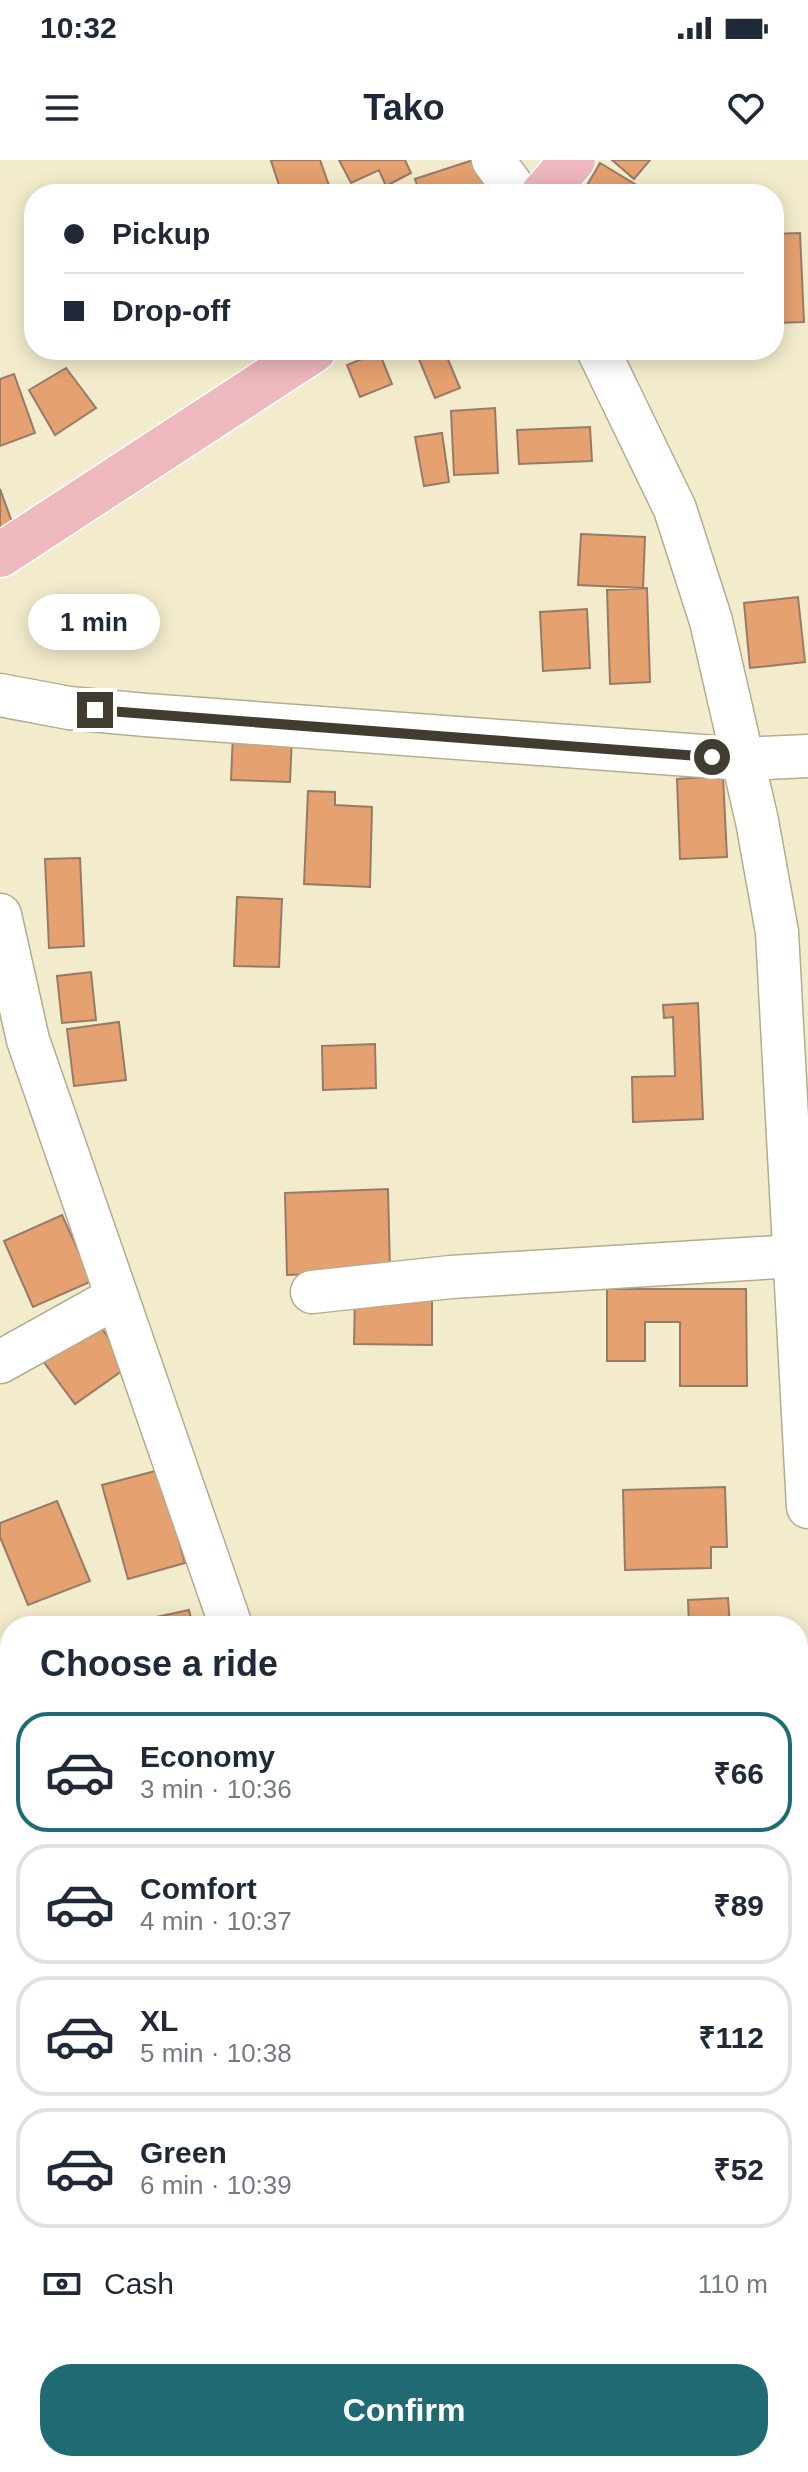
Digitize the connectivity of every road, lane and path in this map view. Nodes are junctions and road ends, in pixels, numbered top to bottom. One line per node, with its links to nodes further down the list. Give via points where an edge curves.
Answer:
1 (493, 160): 3 (street)
2 (573, 160): 4 (main road)
3 (511, 184)
4 (552, 184)
5 (299, 360): 7 (main road)
6 (603, 360): 10 (street, via 675,509 711,621)
7 (0, 555)
8 (0, 695): 10 (street, via 146,715)
9 (808, 756): 10 (street)
10 (743, 759): 12 (street, via 777,932)
11 (0, 915): 14 (street, via 28,1040)
12 (795, 1256): 13 (street, via 451,1277); 16 (street)
13 (312, 1292)
14 (115, 1298): 15 (street); 17 (street)
15 (0, 1362)
16 (808, 1507)
17 (227, 1616)

